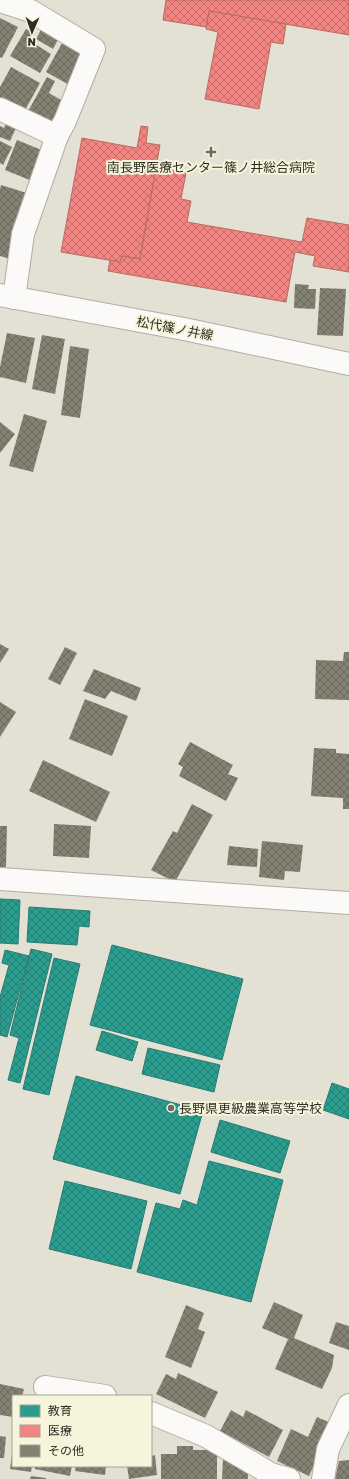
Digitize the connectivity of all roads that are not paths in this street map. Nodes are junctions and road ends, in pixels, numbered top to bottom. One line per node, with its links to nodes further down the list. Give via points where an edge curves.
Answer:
1 (0, 0): 3 (street, via 31,11 94,49)
2 (0, 109): 3 (street)
3 (56, 136): 4 (street, via 24,234)
4 (7, 297): 5 (street, 松代篠ノ井線, via 184,329)
5 (349, 364)
6 (0, 879): 7 (street)
7 (349, 903)
8 (45, 1387): 9 (street)
9 (98, 1395)
10 (349, 1405): 13 (street, via 328,1449)
11 (152, 1414): 12 (street, via 206,1436)
12 (273, 1477)
13 (323, 1479)

